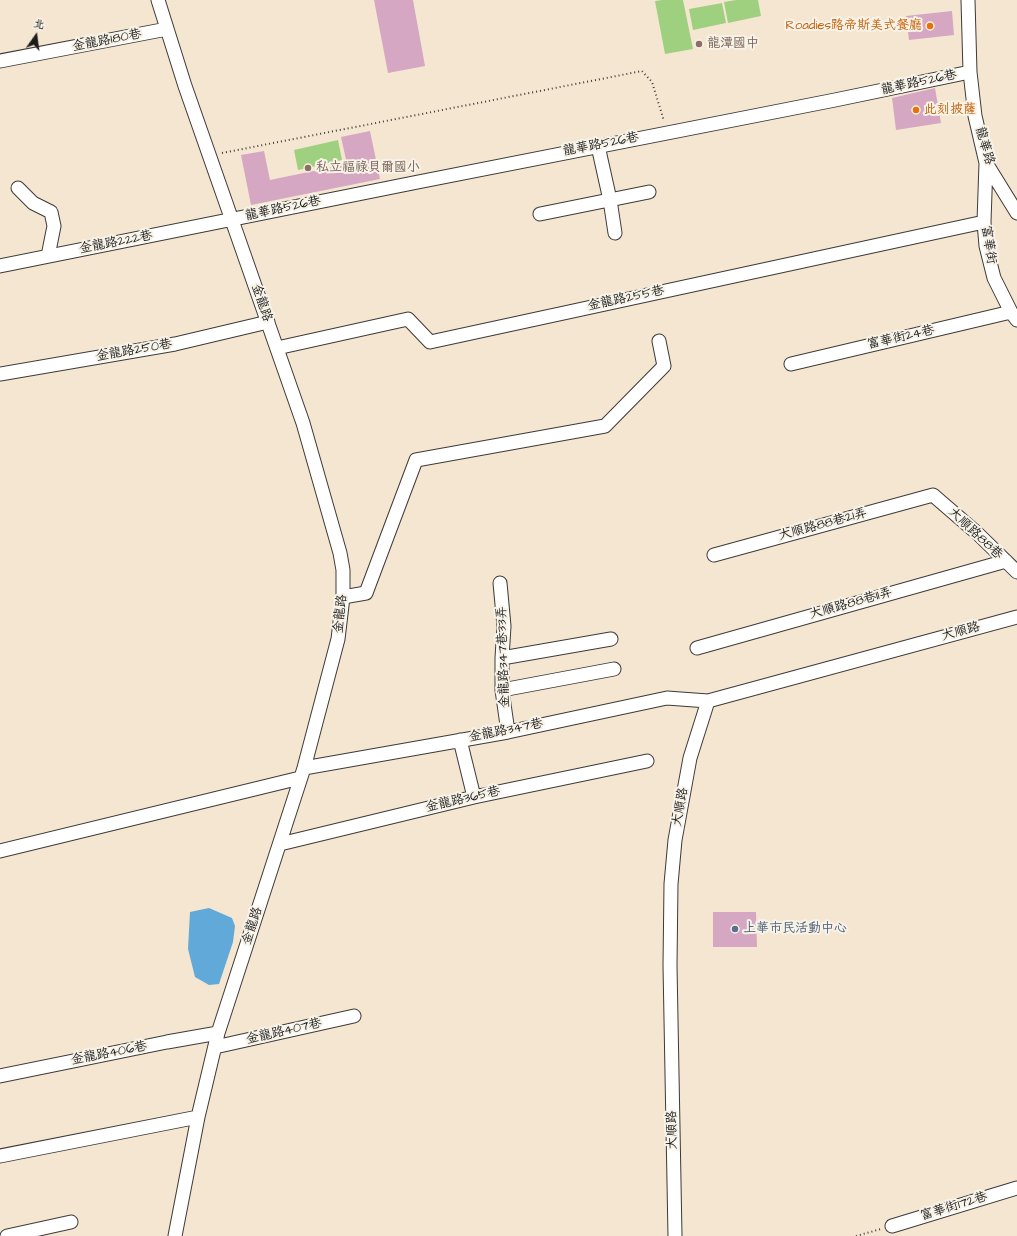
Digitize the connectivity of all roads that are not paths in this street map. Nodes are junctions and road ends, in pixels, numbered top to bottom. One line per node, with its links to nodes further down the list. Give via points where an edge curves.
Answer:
1 (158, 0): 3 (street, 金龍路)
2 (968, 0): 5 (street, 龍華路)
3 (167, 29): 4 (street, 金龍路180巷); 13 (street, 金龍路)
4 (0, 61)
5 (970, 72): 6 (street, 龍華路526巷); 7 (street, 龍華路, via 975,116)
6 (598, 146): 10 (street); 13 (street, 龍華路526巷)
7 (986, 163): 11 (street, 龍華路); 14 (street, 富華街)
8 (18, 188): 16 (street, via 33,203 51,212 54,226)
9 (649, 192): 10 (street)
10 (610, 200): 12 (street); 15 (street)
11 (1017, 213)
12 (540, 214)
13 (232, 220): 16 (street, 金龍路222巷); 19 (street, 金龍路)
14 (984, 222): 18 (street, 富華街, via 986,246 994,278); 21 (street, 金龍路255巷, via 430,342 408,319)
15 (615, 233)
16 (48, 256): 17 (street, 金龍路222巷)
17 (0, 266)
18 (1014, 316): 22 (street, 富華街24巷)
19 (268, 322): 21 (street, 金龍路); 23 (street, 金龍路250巷, via 175,344)
20 (659, 341): 29 (street, via 664,366 605,426 416,460 366,593)
21 (276, 348): 29 (street, 金龍路, via 303,423 340,553)
22 (791, 364)
23 (0, 374)
24 (933, 495): 25 (street, 大順路88巷21弄); 26 (street, 大順路88巷)
25 (714, 555)
26 (1006, 561): 27 (street, 大順路88巷); 32 (street, 大順路88巷11弄)
27 (1017, 572)
28 (500, 583): 33 (street, 金龍路347巷33弄, via 504,626)
29 (343, 597): 40 (street, 金龍路, via 338,639)
30 (1017, 617): 36 (street, 大順路)
31 (611, 639): 33 (street)
32 (697, 648)
33 (502, 658): 35 (street, 金龍路347巷33弄)
34 (614, 669): 35 (street)
35 (502, 690): 37 (street, 金龍路347巷33弄)
36 (708, 700): 37 (street, 金龍路347巷, via 667,698); 55 (street, 大順路, via 690,758 675,840 671,884)
37 (508, 732): 38 (street, 金龍路347巷)
38 (460, 740): 40 (street, 金龍路347巷); 41 (street)
39 (647, 760): 41 (street, 金龍路365巷)
40 (302, 773): 42 (street, 金龍路); 43 (street, 金龍路347巷)
41 (474, 797): 42 (street, 金龍路365巷)
42 (280, 844): 45 (street, 金龍路)
43 (0, 852)
44 (354, 1016): 46 (street, 金龍路407巷)
45 (218, 1033): 46 (street, 金龍路); 47 (street, 金龍路406巷)
46 (215, 1048): 48 (street, 金龍路)
47 (0, 1076)
48 (198, 1117): 49 (street); 54 (street, 金龍路)
49 (0, 1156)
50 (1017, 1188): 52 (street, 富華街172巷)
51 (71, 1222): 53 (street)
52 (892, 1226)
53 (7, 1236)
54 (175, 1236)
55 (675, 1236)

